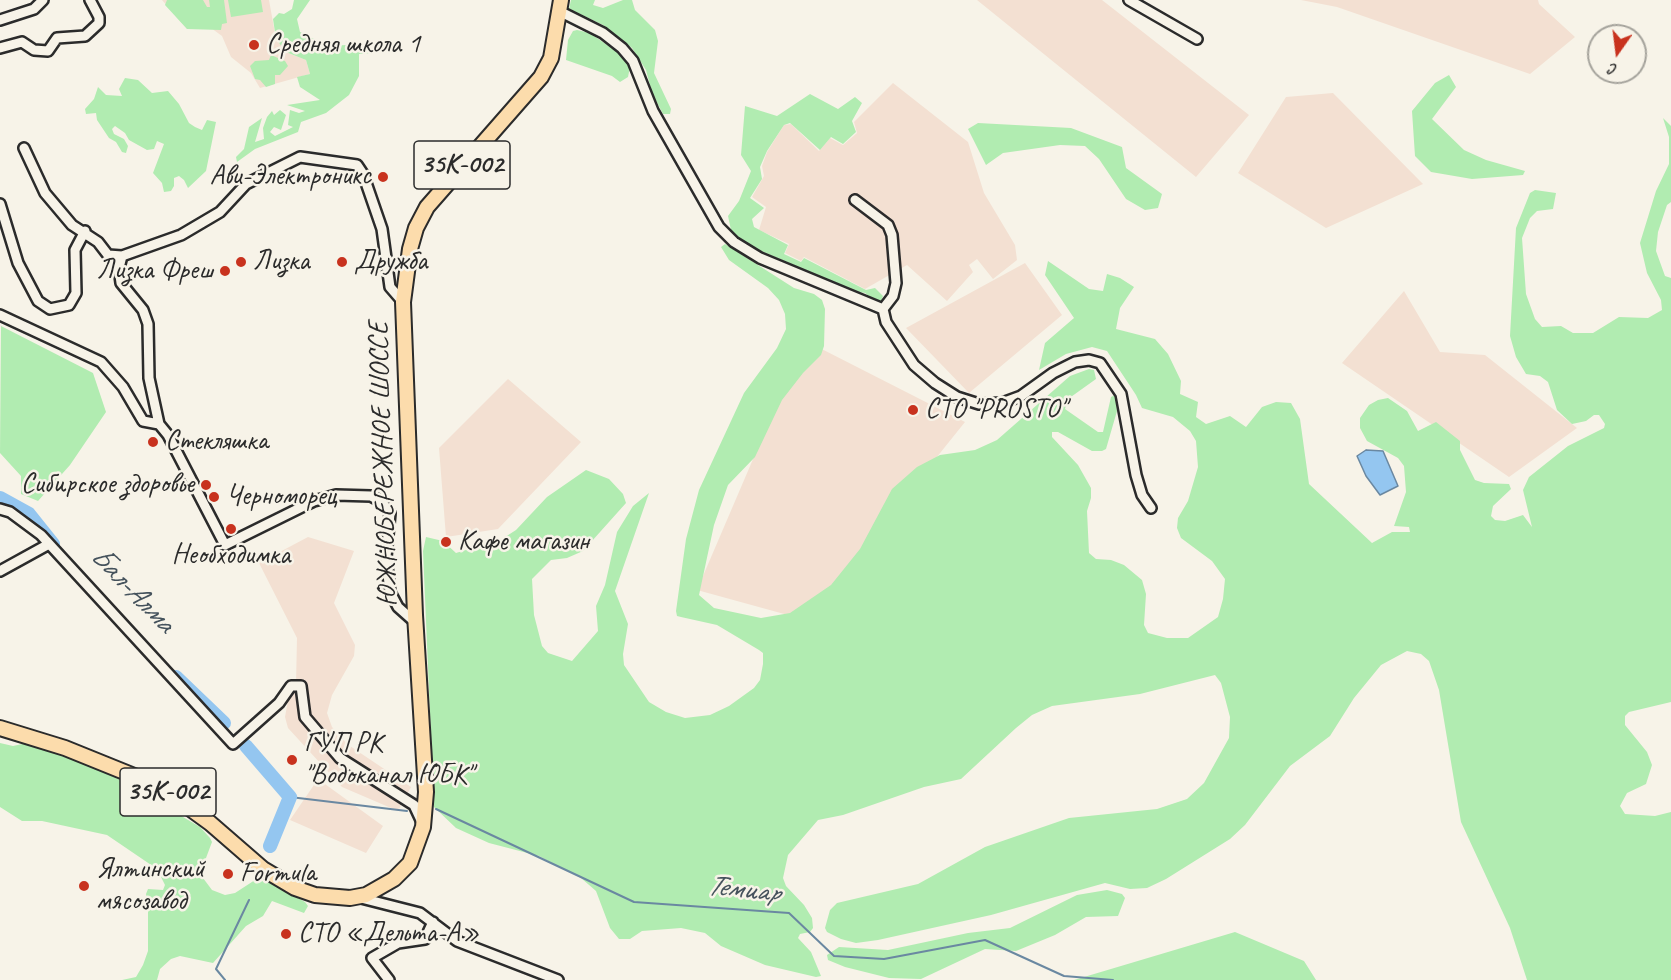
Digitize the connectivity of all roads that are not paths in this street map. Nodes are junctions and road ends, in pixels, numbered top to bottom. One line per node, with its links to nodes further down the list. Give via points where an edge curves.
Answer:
1 (43, 0): 5 (street, via 34,9)
2 (90, 0): 7 (street, via 99,23 85,36 57,38 48,51 34,50 22,42)
3 (1129, 0): 6 (street)
4 (564, 6): 13 (highway, ЮЖНОБЕРЕЖНОЕ ШОССЕ / 35К-002, via 551,58 541,77 427,207 410,249); 13 (highway, ЮЖНОБЕРЕЖНОЕ ШОССЕ, via 556,60 545,80 428,212 414,247); 14 (street, via 622,48 633,61 653,111 719,227 734,242 760,258)
5 (0, 20)
6 (1197, 39)
7 (0, 48)
8 (24, 148): 11 (street, via 45,193 72,225)
9 (855, 200): 14 (street, via 888,225 892,235 896,283 893,296)
10 (0, 204): 11 (street, via 18,263 38,301 50,309 69,305 76,293 75,250)
11 (85, 231): 12 (street, via 108,255)
12 (122, 256): 13 (street, via 181,235 220,212 246,184 300,157 352,164 363,174 382,229 390,287); 16 (street, via 122,283 143,310 148,324 149,378)
13 (406, 303): 21 (highway, ЮЖНОБЕРЕЖНОЕ ШОССЕ / 35К-002)
14 (883, 309): 17 (street, via 886,322 914,365 957,397 979,404 1002,404 1021,396 1075,362 1100,363 1121,394 1136,475)
15 (0, 315): 16 (street, via 101,362 123,387 143,421)
16 (159, 424): 21 (street, via 225,545 314,501 364,494 382,502 390,513 386,557 390,592 398,607)
17 (1150, 508)
18 (0, 509): 19 (street, via 10,512)
19 (49, 544): 20 (street); 23 (street, via 233,744 279,703 291,686 301,686 302,704 312,727 340,758 414,805)
20 (0, 571)
21 (419, 623): 23 (highway, ЮЖНОБЕРЕЖНОЕ ШОССЕ)
22 (0, 729): 23 (highway, ЮЖНОБЕРЕЖНОЕ ШОССЕ / 35К-002, via 65,748 159,786 263,869 315,895 359,897 394,879 410,863); 24 (highway, ЮЖНОБЕРЕЖНОЕ ШОССЕ / 35К-002, via 67,750 158,787 263,871 295,890 315,897)
23 (425, 826): 24 (highway, ЮЖНОБЕРЕЖНОЕ ШОССЕ / 35К-002, via 413,865 391,886)
24 (361, 898): 25 (street, via 420,914)
25 (433, 922): 26 (street, via 425,939 398,943 372,958); 27 (street, via 457,941)
26 (389, 980)
27 (558, 980)

